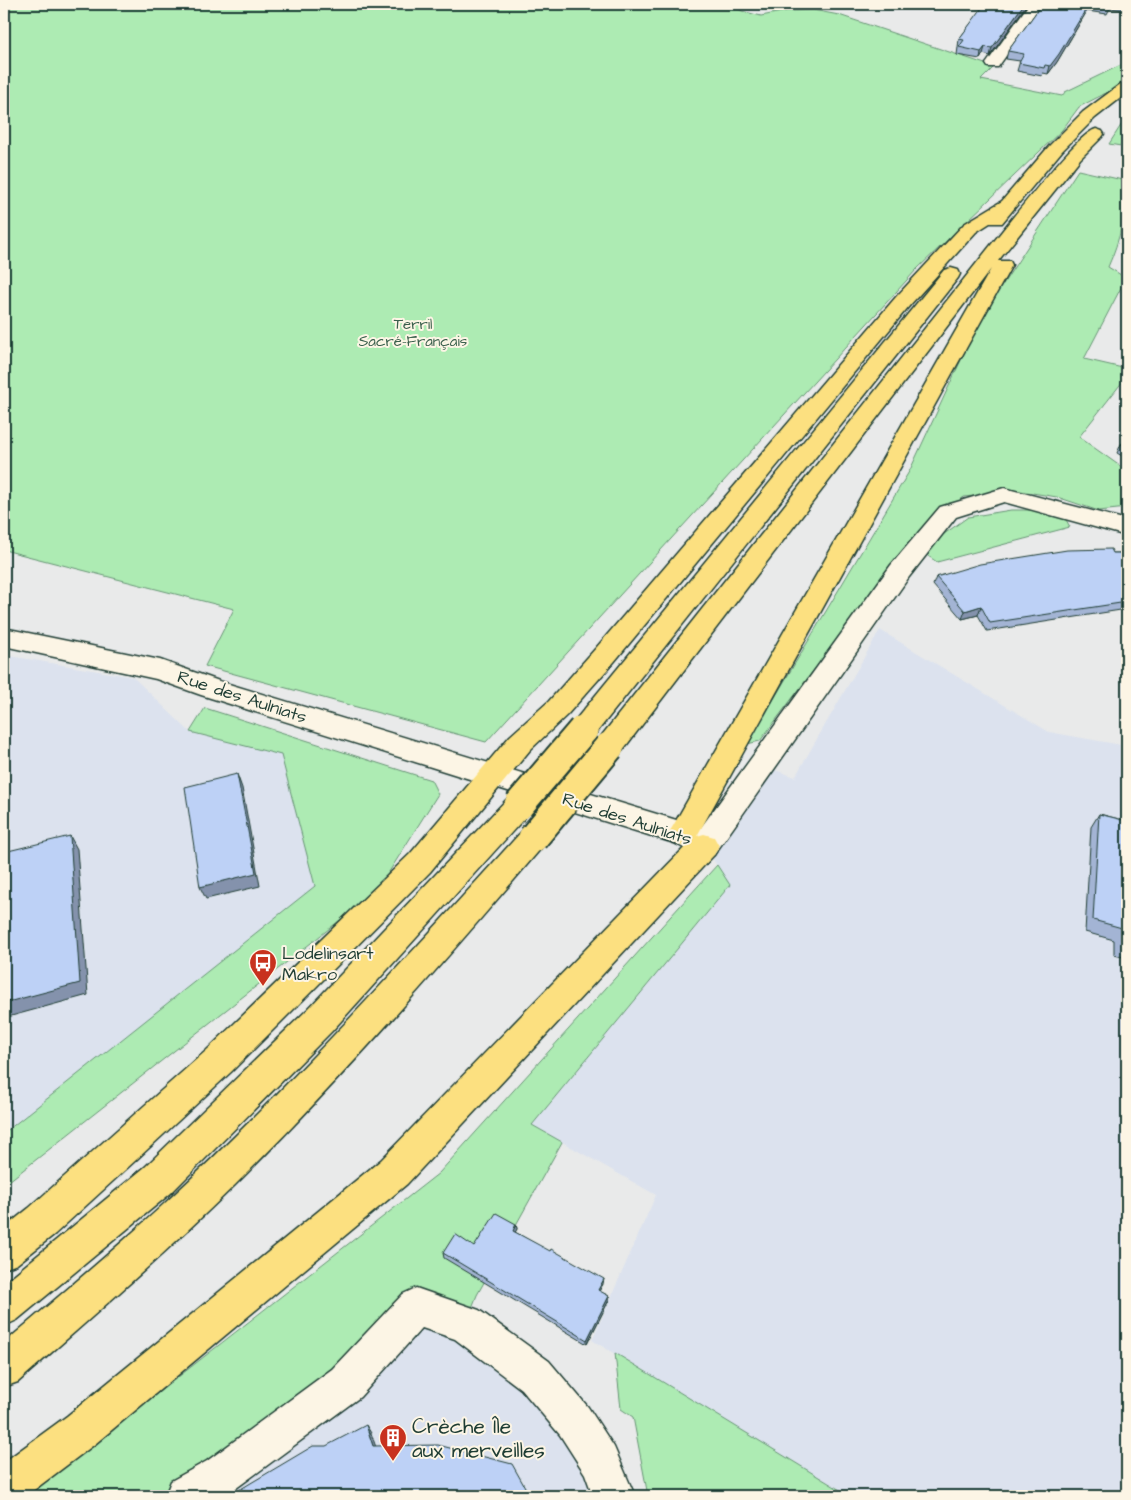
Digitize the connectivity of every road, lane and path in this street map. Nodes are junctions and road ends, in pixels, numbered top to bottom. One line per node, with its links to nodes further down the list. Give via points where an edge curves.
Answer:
1 (1036, 4): 2 (street)
2 (993, 64)
3 (1127, 86): 5 (highway, via 1089,115 1056,148)
4 (1119, 112): 5 (highway)
5 (1014, 212): 8 (highway, via 970,228 903,301 612,647); 9 (highway, via 1006,259); 11 (highway, bridge, via 519,805 320,1020 158,1180); 12 (highway, bridge, via 609,747 533,838 421,966 289,1106 178,1215)
6 (1127, 527): 9 (street, Rue des Aulniats, via 1004,495 948,512)
7 (4, 636): 8 (street, Rue des Aulniats, via 160,670)
8 (492, 776): 9 (street, Rue des Aulniats); 10 (highway, via 420,863 253,1028 124,1148)
9 (694, 840): 13 (highway, via 394,1172 81,1430)
10 (4, 1251)
11 (4, 1307)
12 (4, 1368)
13 (4, 1487)
14 (186, 1496): 15 (street, via 221,1475 346,1383 416,1307 466,1323 535,1375 574,1421 600,1461)
15 (614, 1496)

